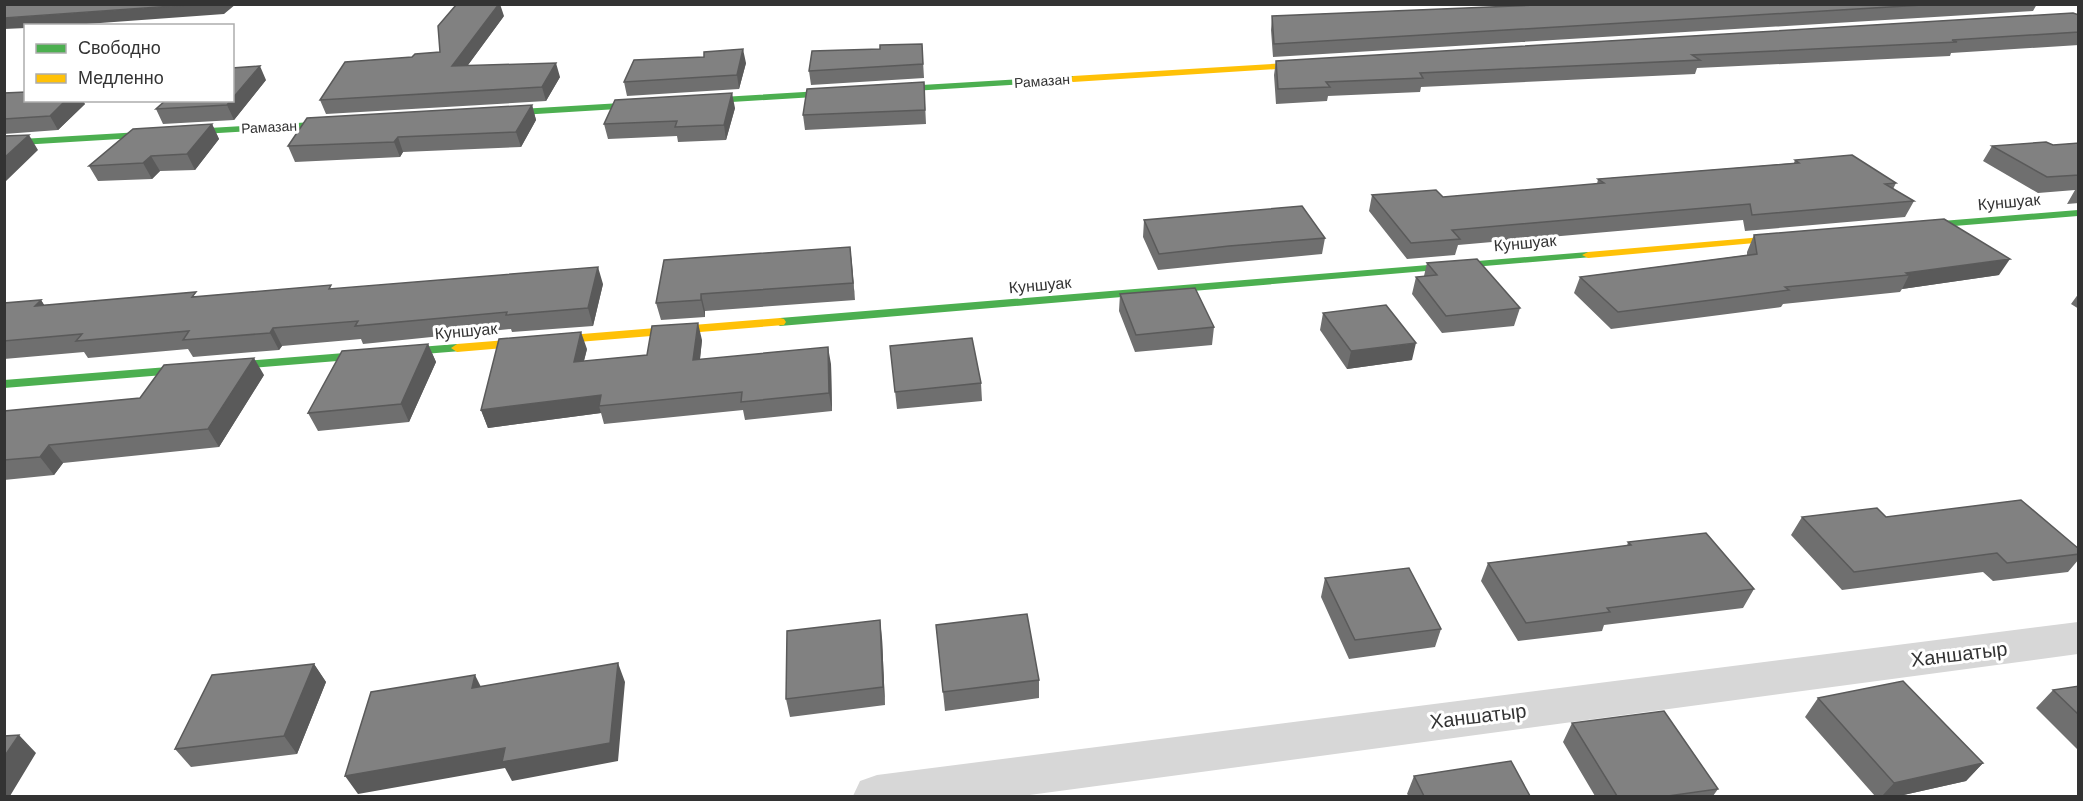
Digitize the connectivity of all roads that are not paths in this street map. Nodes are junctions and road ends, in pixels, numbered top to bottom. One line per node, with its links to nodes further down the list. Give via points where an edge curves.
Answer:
1 (1336, 63): 2 (street, Рамазан)
2 (479, 115)
3 (360, 122): 4 (street, Рамазан)
4 (4, 143)
5 (2079, 213): 6 (street, Куншуак)
6 (1889, 229)
7 (1806, 236): 8 (street, Куншуак)
8 (4, 384)
9 (2079, 638): 10 (street, Ханшатыр)
10 (877, 796)

